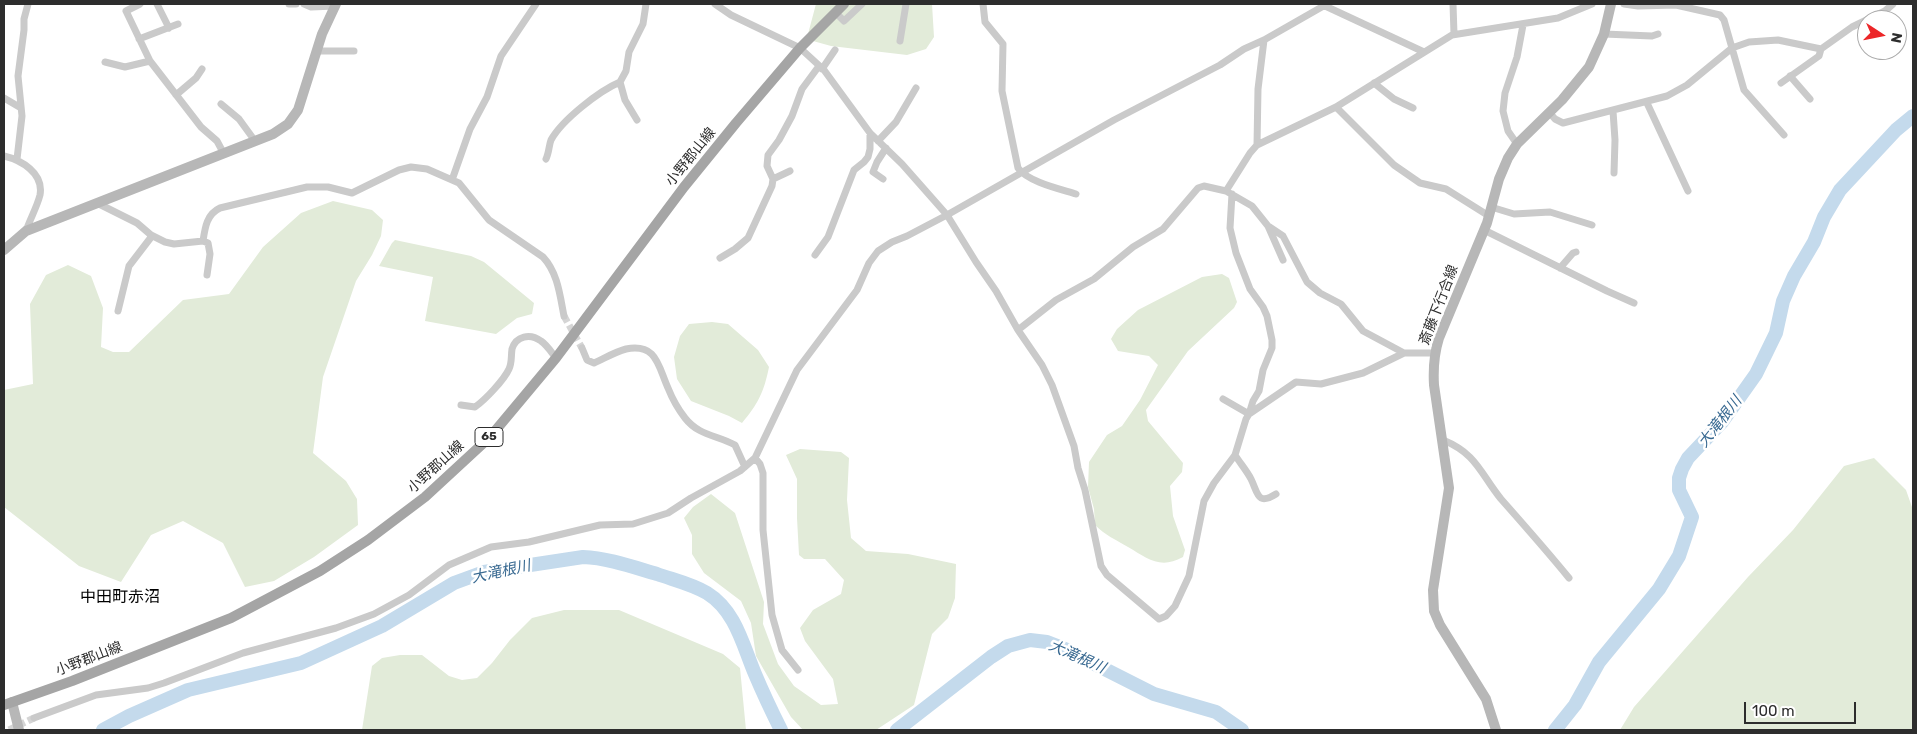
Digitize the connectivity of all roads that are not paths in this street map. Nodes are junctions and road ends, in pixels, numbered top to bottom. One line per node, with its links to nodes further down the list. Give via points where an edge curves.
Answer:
1 (28, 4): 53 (street, via 18,76)
2 (140, 4): 28 (street, via 126,10)
3 (157, 4): 24 (street)
4 (289, 4): 5 (street)
5 (296, 4)
6 (304, 4): 20 (street, via 311,7)
7 (536, 4): 74 (street, via 501,56)
8 (646, 4): 43 (street, via 643,24 629,52 626,71)
9 (715, 4): 31 (street)
10 (844, 4): 21 (main road, 小野郡山線 / 65)
11 (862, 4): 21 (street, via 844,21)
12 (906, 4): 29 (street)
13 (983, 4): 70 (street, via 985,22 1003,44 1002,91 1015,159)
14 (1324, 4): 30 (street); 37 (street)
15 (1453, 4): 25 (street)
16 (1592, 4): 23 (street, via 1558,18)
17 (1611, 4): 26 (main road, 斎藤下行合線)
18 (1624, 4): 32 (street, via 1676,5 1716,13 1724,20)
19 (1893, 4): 33 (street, via 1886,11 1852,27)
20 (335, 5): 34 (main road)
21 (835, 12): 31 (main road, 小野郡山線 / 65)
22 (178, 24): 24 (street)
23 (1523, 24): 25 (street); 62 (street, via 1503,111 1508,131)
24 (169, 28): 28 (street)
25 (1454, 34): 37 (street)
26 (1604, 34): 27 (street); 56 (main road, 斎藤下行合線, via 1589,67)
27 (1658, 34)
28 (139, 39): 38 (street)
29 (900, 40)
30 (1264, 40): 63 (street, via 1258,89); 70 (street)
31 (800, 48): 40 (street); 101 (main road, 小野郡山線 / 65, via 684,187)
32 (1732, 48): 33 (street, via 1749,42 1778,40); 50 (street, via 1677,92); 59 (street, via 1744,90)
33 (1822, 49): 42 (street, via 1819,56)
34 (317, 50): 36 (street); 61 (main road, via 308,84 294,117 281,130)
35 (835, 50): 40 (street)
36 (354, 51)
37 (1424, 52): 44 (street)
38 (150, 61): 39 (street, via 125,67); 47 (street)
39 (105, 62)
40 (821, 68): 58 (street); 73 (street, via 802,89 792,116 768,155 766,166)
41 (202, 69): 47 (street)
42 (1790, 76): 45 (street); 49 (street)
43 (620, 82): 57 (street, via 625,100); 68 (street, via 583,106 562,127 550,141)
44 (1374, 83): 52 (street); 54 (street, via 1394,99)
45 (1782, 83)
46 (916, 88): 60 (street, via 896,122)
47 (176, 95): 65 (street, via 201,127 217,141)
48 (4, 98): 53 (street)
49 (1810, 99)
50 (1647, 103): 55 (street); 75 (street)
51 (221, 104): 61 (street, via 239,119)
52 (1336, 107): 63 (street); 79 (street, via 1394,165 1420,184 1446,189)
53 (21, 108): 67 (street)
54 (1413, 108)
55 (1613, 111): 56 (street, via 1563,123); 71 (street)
56 (1549, 112): 62 (main road, 斎藤下行合線)
57 (637, 120)
58 (870, 133): 60 (street); 89 (street, via 868,157 854,170 828,237)
59 (1784, 135)
60 (878, 141): 64 (street)
61 (255, 142): 65 (main road)
62 (1517, 144): 79 (main road, 斎藤下行合線, via 1499,179)
63 (1257, 145): 76 (street)
64 (886, 148): 72 (street, via 873,172); 80 (street)
65 (224, 154): 78 (main road)
66 (4, 156): 67 (street)
67 (17, 159): 84 (street, via 34,173 40,188)
68 (546, 159)
69 (790, 171): 73 (street)
70 (1021, 174): 77 (street); 80 (street)
71 (1614, 174)
72 (883, 178)
73 (773, 179): 90 (street, via 748,238)
74 (452, 180): 86 (street, via 427,169 411,167 352,193 322,186 291,189 217,209 210,215); 96 (street, via 460,184 489,220 548,262 556,280)
75 (1688, 191)
76 (1229, 192): 82 (street, via 1252,206); 97 (street, via 1204,186 1198,188 1163,229 1133,247 1094,279 1056,300); 104 (street, via 1230,228 1236,253 1250,289 1263,306 1272,340 1259,391)
77 (1076, 194)
78 (97, 202): 84 (main road); 85 (street, via 137,223)
79 (1490, 212): 81 (street, via 1550,212); 83 (main road, 斎藤下行合線)
80 (947, 215): 97 (street); 107 (street, via 892,242 869,262 857,290 797,370)
81 (1592, 225)
82 (1268, 226): 91 (street); 100 (street, via 1283,236 1306,282 1340,304 1363,331)
83 (1484, 230): 92 (street); 99 (main road, 斎藤下行合線)
84 (26, 231): 87 (main road)
85 (152, 236): 86 (street, via 169,244); 95 (street, via 129,266)
86 (203, 241): 93 (street, via 210,247)
87 (4, 250)
88 (1576, 252): 92 (street)
89 (815, 254)
90 (720, 258)
91 (1283, 260)
92 (1560, 268): 94 (street)
93 (207, 275)
94 (1634, 303)
95 (118, 312)
96 (564, 316)
97 (1018, 330): 106 (street, via 1042,365 1060,406 1074,446 1101,566 1107,575 1159,619 1175,606 1189,576 1204,501)
98 (582, 348): 108 (street, via 587,360 594,363 625,350 640,348 650,352 686,419 710,436 735,445)
99 (1434, 352): 100 (street); 105 (main road, 斎藤下行合線, via 1434,385)
100 (1404, 353): 104 (street, via 1363,373 1321,384 1296,382)
101 (556, 358): 103 (street, via 536,338 527,336 518,340 509,369 499,382 475,407); 112 (main road, 小野郡山線 / 65, via 490,437 424,497 368,540 320,571 232,618)
102 (1223, 398): 104 (street)
103 (461, 405)
104 (1249, 414): 106 (street)
105 (1443, 440): 110 (street, via 1470,455 1500,497); 115 (main road, 斎藤下行合線, via 1449,488 1433,590 1434,611 1486,698)
106 (1235, 455): 109 (street, via 1252,480 1258,496 1266,498)
107 (755, 458): 108 (street); 111 (street, via 763,473 763,530 776,631 782,650)
108 (745, 467): 113 (street, via 659,517 632,524 600,525 492,547 449,564 409,595 374,614 244,653 148,688 96,695)
109 (1276, 494)
110 (1570, 578)
111 (798, 670)
112 (8, 704): 114 (main road)
113 (34, 718)
114 (19, 730)
115 (1496, 730)

